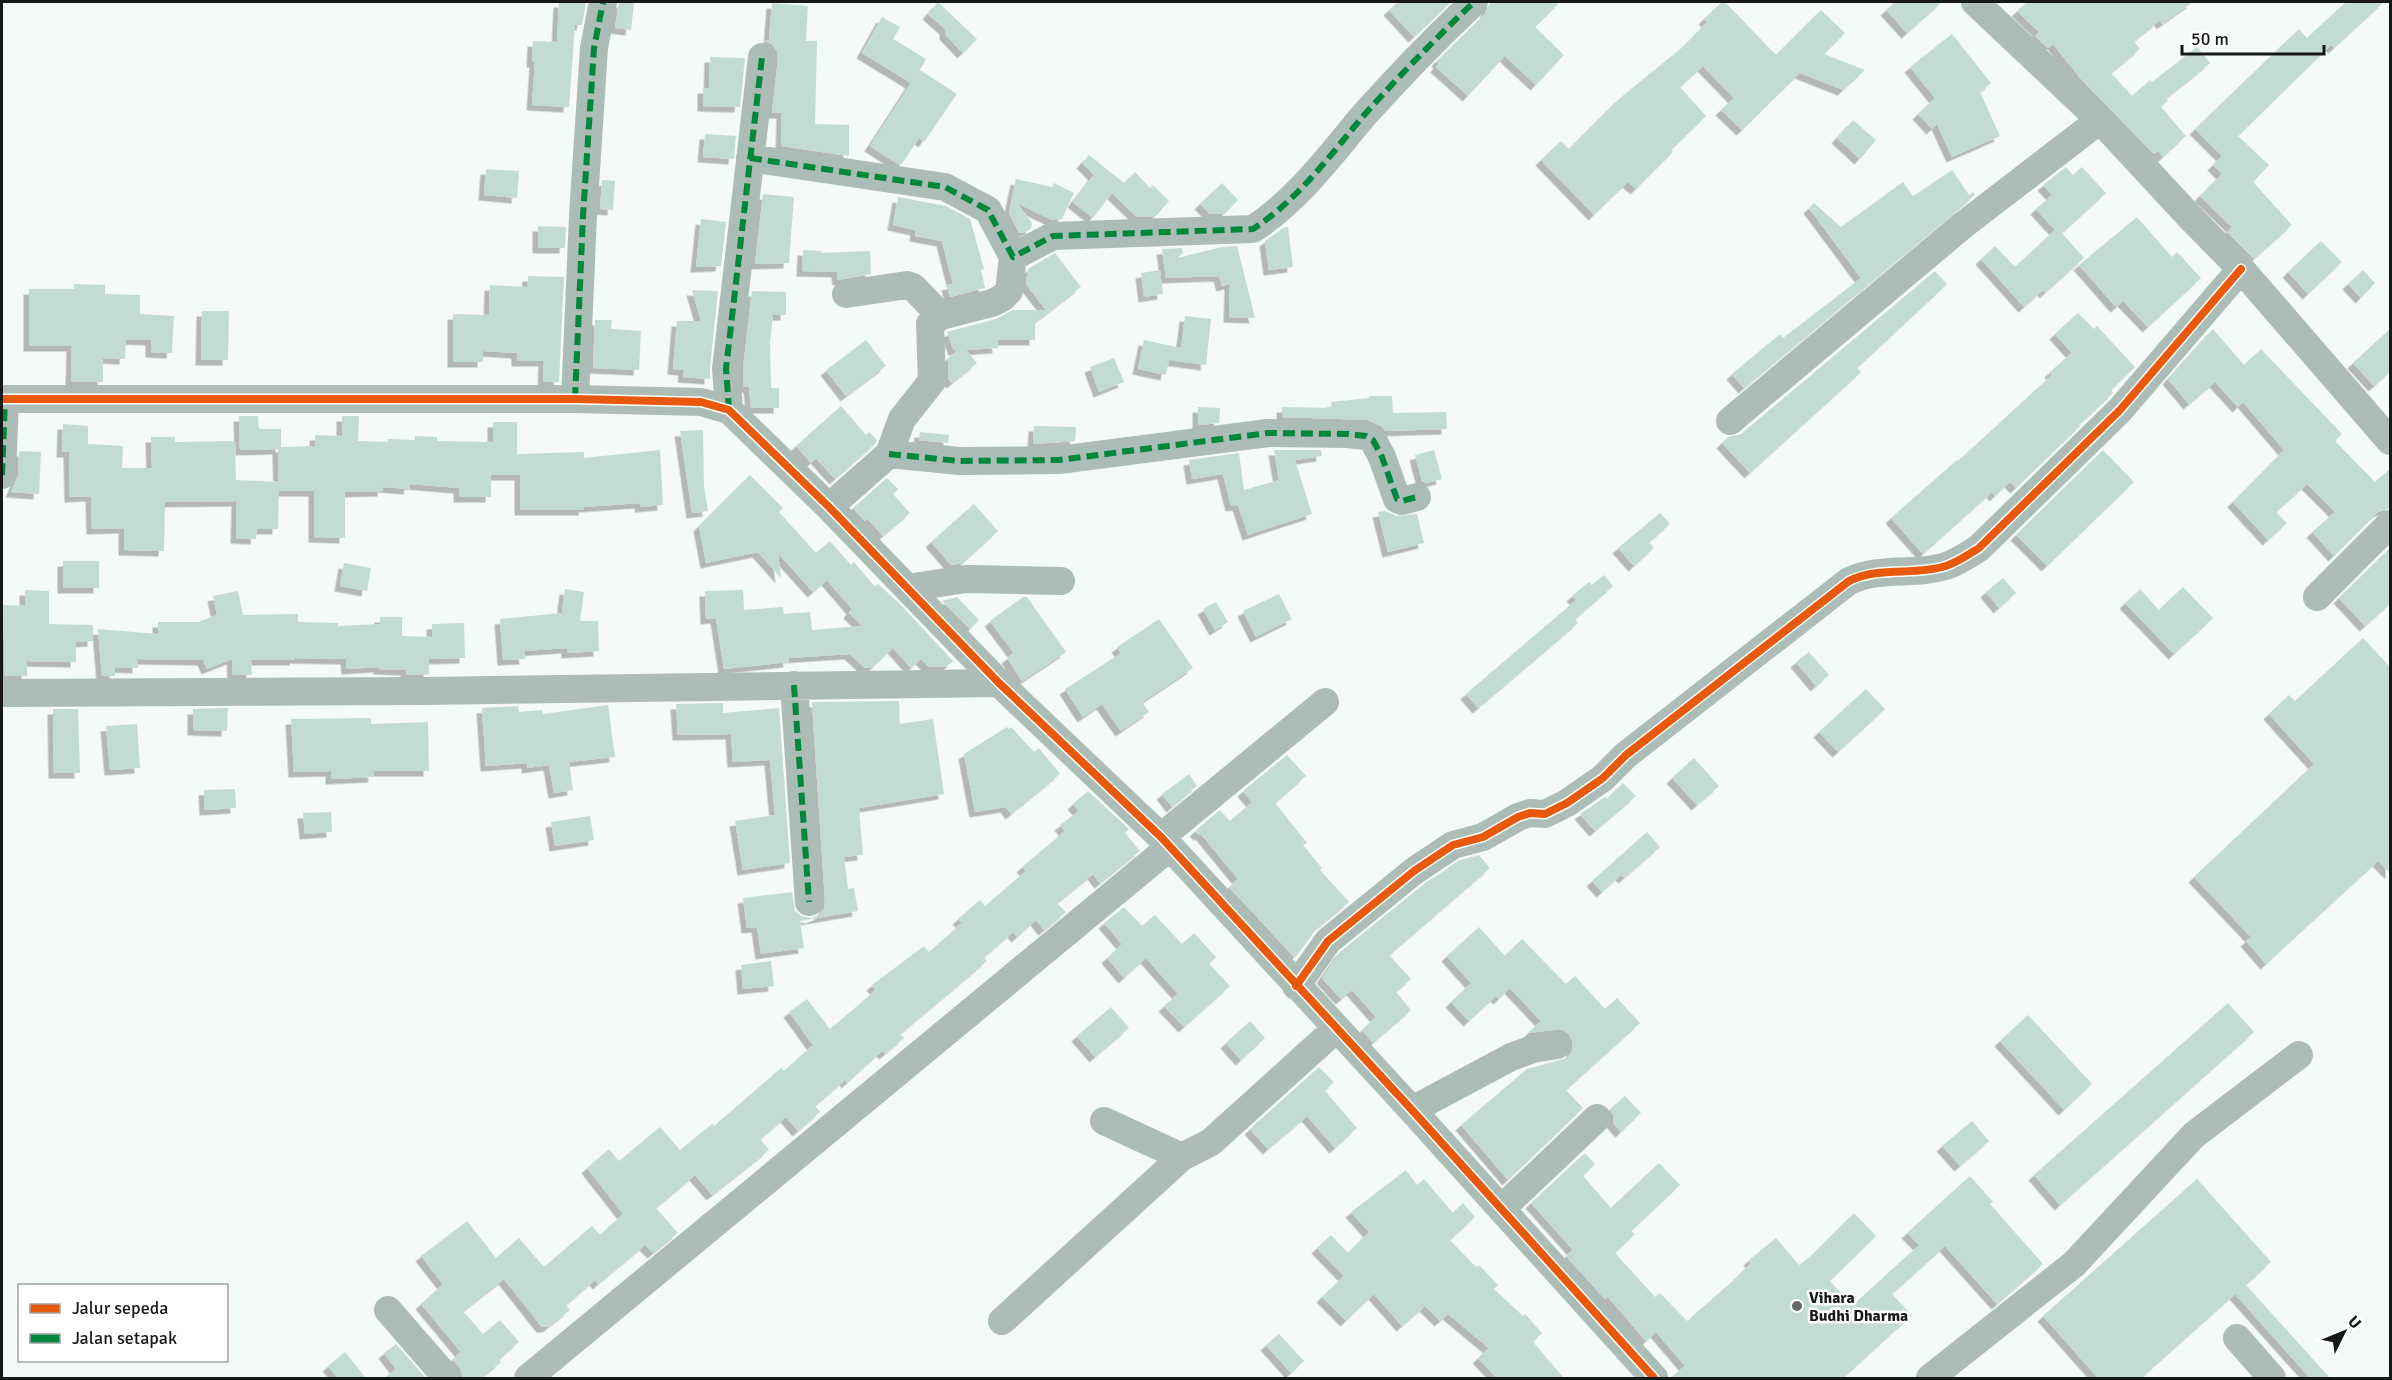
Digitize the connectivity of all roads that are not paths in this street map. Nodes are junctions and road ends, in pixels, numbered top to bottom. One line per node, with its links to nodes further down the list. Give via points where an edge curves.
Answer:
1 (603, 2): 12 (street, via 594,48)
2 (1474, 2): 7 (street, via 1410,64 1298,192 1253,229 1053,236)
3 (1975, 2): 5 (street)
4 (762, 57): 6 (street)
5 (2100, 120): 8 (street); 14 (street, via 1962,226)
6 (750, 158): 7 (street, via 945,187 988,210); 13 (street, via 726,369)
7 (1013, 257): 10 (street, via 1009,291 1002,298)
8 (2241, 269): 15 (street); 30 (street, via 2120,410 1978,548 1944,566 1863,574 1849,581 1567,803 1545,814 1518,817 1483,837 1453,845 1414,872 1328,941)
9 (846, 294): 10 (street, via 908,285)
10 (940, 316): 16 (street, via 930,324 932,381 902,419)
11 (3, 399): 12 (street); 17 (street)
12 (575, 399): 13 (street, via 701,402)
13 (729, 410): 19 (street)
14 (1730, 421)
15 (2391, 441)
16 (890, 454): 18 (street, via 959,461 1059,460 1268,433 1348,434 1372,440 1397,499); 19 (street)
17 (2, 475)
18 (1417, 496)
19 (829, 507): 22 (street)
20 (2391, 524): 23 (street)
21 (1061, 581): 22 (street, via 966,579)
22 (907, 588): 24 (street)
23 (2317, 597)
24 (999, 683): 25 (street); 28 (street)
25 (794, 685): 26 (street, via 424,692); 29 (street)
26 (2, 693)
27 (1325, 702): 28 (street)
28 (1166, 842): 30 (street); 43 (street)
29 (809, 902)
30 (1296, 986): 31 (street)
31 (1336, 1029): 34 (street); 37 (street, via 1211,1142)
32 (1557, 1045): 34 (street, via 1511,1057)
33 (2299, 1055): 45 (street, via 2194,1135 2074,1264)
34 (1412, 1110): 38 (street)
35 (1598, 1118): 38 (street)
36 (1104, 1121): 37 (street)
37 (1182, 1157): 40 (street)
38 (1501, 1209): 44 (street)
39 (388, 1310): 42 (street)
40 (1002, 1321)
41 (2237, 1338): 46 (street)
42 (447, 1378)
43 (528, 1378)
44 (1654, 1378)
45 (1930, 1378)
46 (2272, 1378)

